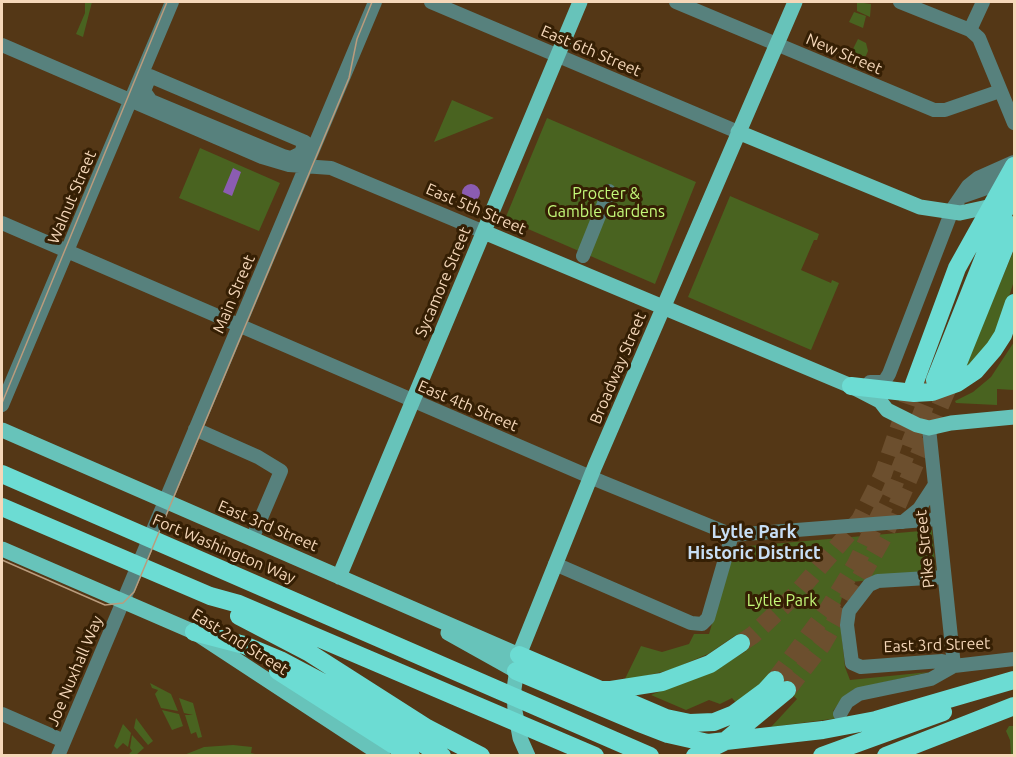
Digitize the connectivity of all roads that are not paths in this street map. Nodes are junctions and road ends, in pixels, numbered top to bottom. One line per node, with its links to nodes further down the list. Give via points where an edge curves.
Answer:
1 (172, 2): 14 (street, Walnut Street)
2 (375, 2): 19 (street, Main Street)
3 (431, 2): 12 (street, East 6th Street)
4 (580, 2): 12 (main road, Sycamore Street)
5 (795, 2): 10 (main road, Broadway Street)
6 (900, 2): 9 (street)
7 (983, 2): 9 (street)
8 (683, 3): 10 (street, New Street)
9 (970, 30): 13 (street, via 979,38)
10 (777, 44): 13 (street, New Street, via 934,110 945,110); 16 (main road, Broadway Street)
11 (2, 45): 14 (street, East 5th Street)
12 (558, 55): 16 (street, East 6th Street); 27 (main road, Sycamore Street)
13 (1000, 91): 15 (street)
14 (130, 101): 19 (street, East 5th Street, via 262,157); 28 (street, Walnut Street)
15 (1014, 123)
16 (738, 132): 24 (main road, via 901,201 942,213 960,213); 31 (main road, Broadway Street)
17 (283, 156): 17 (street, via 298,156 305,142 150,76 144,91 151,100)
18 (1014, 164): 23 (street, via 978,177); 26 (highway)
19 (306, 166): 27 (street, East 5th Street, via 341,172); 32 (street, Main Street)
20 (1014, 177): 23 (street)
21 (609, 191): 29 (street)
22 (1014, 191): 26 (highway)
23 (964, 196): 36 (street, via 953,208 943,231 889,374 884,382 865,381)
24 (1014, 200)
25 (2, 223): 28 (street, East 4th Street)
26 (1000, 229): 34 (highway); 35 (highway, via 957,268)
27 (484, 232): 31 (main road, East 5th Street); 37 (main road, Sycamore Street)
28 (67, 251): 32 (street, East 4th Street); 39 (street, Walnut Street)
29 (583, 256)
30 (1014, 303): 36 (highway, via 994,349 975,371 957,383 932,392 914,393)
31 (664, 308): 36 (main road, East 5th Street); 45 (main road, Broadway Street)
32 (238, 326): 37 (street, East 4th Street); 42 (street, Main Street)
33 (1014, 333): 38 (highway, via 998,364 980,382 961,393 918,404)
34 (943, 379)
35 (914, 384)
36 (851, 386): 38 (main road, East 5th Street)
37 (413, 400): 45 (street, East 4th Street); 55 (main road, Sycamore Street)
38 (880, 401): 41 (main road, East 5th Street, via 887,410)
39 (2, 405)
40 (1013, 417): 41 (main road)
41 (929, 428): 46 (street, Pike Street)
42 (195, 429): 47 (street, Main Street); 52 (street, via 280,471)
43 (2, 430): 47 (main road, East 3rd Street)
44 (2, 474): 62 (highway, Fort Washington Way)
45 (590, 477): 51 (street, East 4th Street); 54 (main road, Broadway Street)
46 (934, 486): 49 (street, Pike Street); 50 (street, via 919,509)
47 (164, 501): 52 (main road, East 3rd Street); 58 (street, Main Street)
48 (2, 507): 57 (highway)
49 (938, 519): 50 (street, East 4th Street); 56 (street, Pike Street)
50 (901, 524): 51 (street, East 4th Street)
51 (732, 536): 54 (street, via 708,618 702,624 691,623)
52 (252, 539): 55 (main road, East 3rd Street)
53 (2, 549): 58 (main road, East 2nd Street)
54 (555, 564): 64 (main road, Broadway Street)
55 (339, 577): 64 (main road, East 3rd Street)
56 (944, 577): 65 (street, Pike Street); 65 (street, East 3rd Street, via 878,581 853,604 847,625 852,663 861,667 942,661)
57 (210, 596): 77 (highway, via 241,618 308,652 408,717); 79 (highway, via 239,604)
58 (124, 600): 59 (main road, East 2nd Street); 71 (street, Joe Nuxhall Way)
59 (194, 632): 60 (highway); 74 (main road, East 2nd Street)
60 (219, 637): 75 (highway); 76 (highway, via 315,678)
61 (741, 643): 62 (highway, via 710,664 662,682 610,690 545,690)
62 (432, 659): 80 (highway)
63 (1014, 659): 65 (street, East 3rd Street)
64 (517, 663): 67 (highway, via 666,718 690,723 714,722 734,714 765,692); 72 (highway); 78 (main road, Broadway Street, via 515,711)
65 (954, 666): 70 (street, via 931,679 859,694 847,702)
66 (1014, 681): 72 (highway, via 876,720); 82 (highway)
67 (785, 688): 72 (highway, via 724,742); 81 (highway, via 747,736)
68 (1014, 706): 83 (highway)
69 (2, 714): 71 (street)
70 (840, 714)
71 (64, 741): 73 (street, Joe Nuxhall Way)
72 (693, 747)
73 (57, 756)
74 (383, 756)
75 (411, 756)
76 (442, 756)
77 (482, 756)
78 (528, 756)
79 (595, 756)
80 (650, 756)
81 (718, 756)
82 (822, 756)
83 (886, 756)

